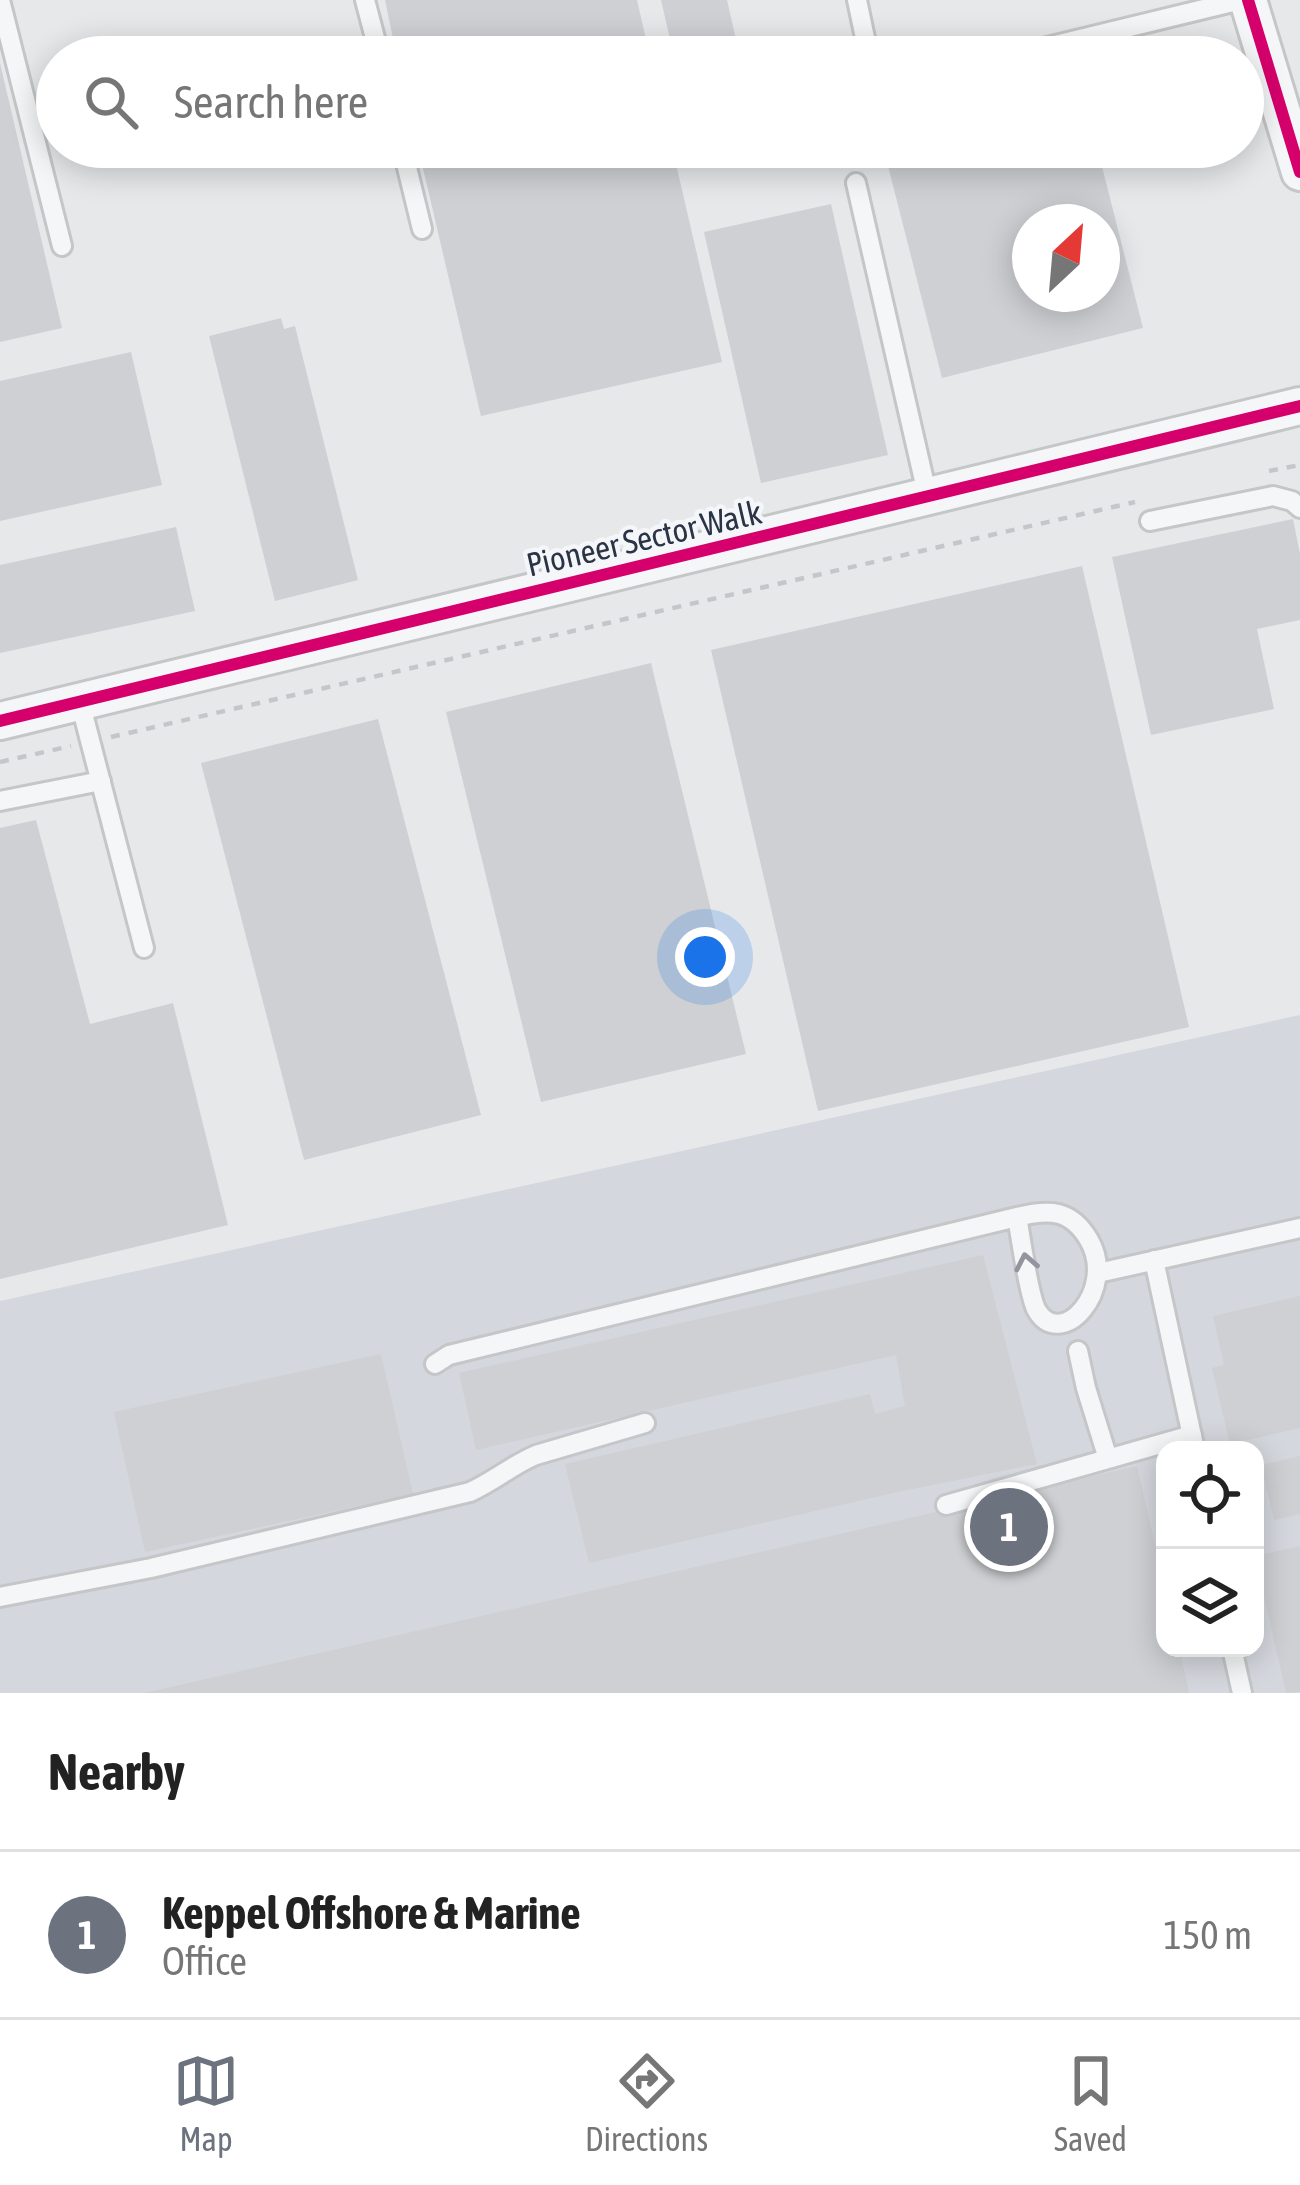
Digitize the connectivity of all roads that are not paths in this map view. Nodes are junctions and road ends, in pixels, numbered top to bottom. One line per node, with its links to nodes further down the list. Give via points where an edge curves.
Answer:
1 (0, 0): 10 (lane)
2 (365, 0): 5 (lane)
3 (857, 0): 6 (lane)
4 (1244, 0): 7 (lane); 8 (street)
5 (374, 36)
6 (864, 36)
7 (1094, 36)
8 (1256, 36)
9 (1264, 61): 13 (street)
10 (36, 143)
11 (42, 168): 16 (lane)
12 (407, 168): 15 (lane)
13 (1300, 172)
14 (856, 183): 18 (lane)
15 (422, 229)
16 (62, 246)
17 (1300, 406): 18 (street, Pioneer Sector Walk)
18 (928, 498): 21 (street, Pioneer Sector Walk)
19 (1300, 508): 20 (lane, via 1273,496)
20 (1150, 521)
21 (80, 701): 22 (street, Pioneer Sector Walk); 23 (lane)
22 (0, 721)
23 (101, 781): 24 (lane); 25 (lane)
24 (0, 800)
25 (144, 949)
26 (1017, 1217): 29 (lane, via 1072,1219 1095,1250); 29 (lane, one-way to 26, via 1083,1311 1062,1323 1045,1318 1035,1306); 31 (lane)
27 (1300, 1228): 28 (lane)
28 (1154, 1259): 29 (lane); 33 (lane)
29 (1098, 1273)
30 (1078, 1351): 35 (lane)
31 (435, 1364)
32 (645, 1423): 37 (lane, via 536,1455 470,1492)
33 (1194, 1441)
34 (1156, 1450): 35 (lane)
35 (1108, 1459): 36 (lane)
36 (946, 1504)
37 (0, 1597)
38 (1234, 1657): 39 (lane)
39 (1241, 1693)

